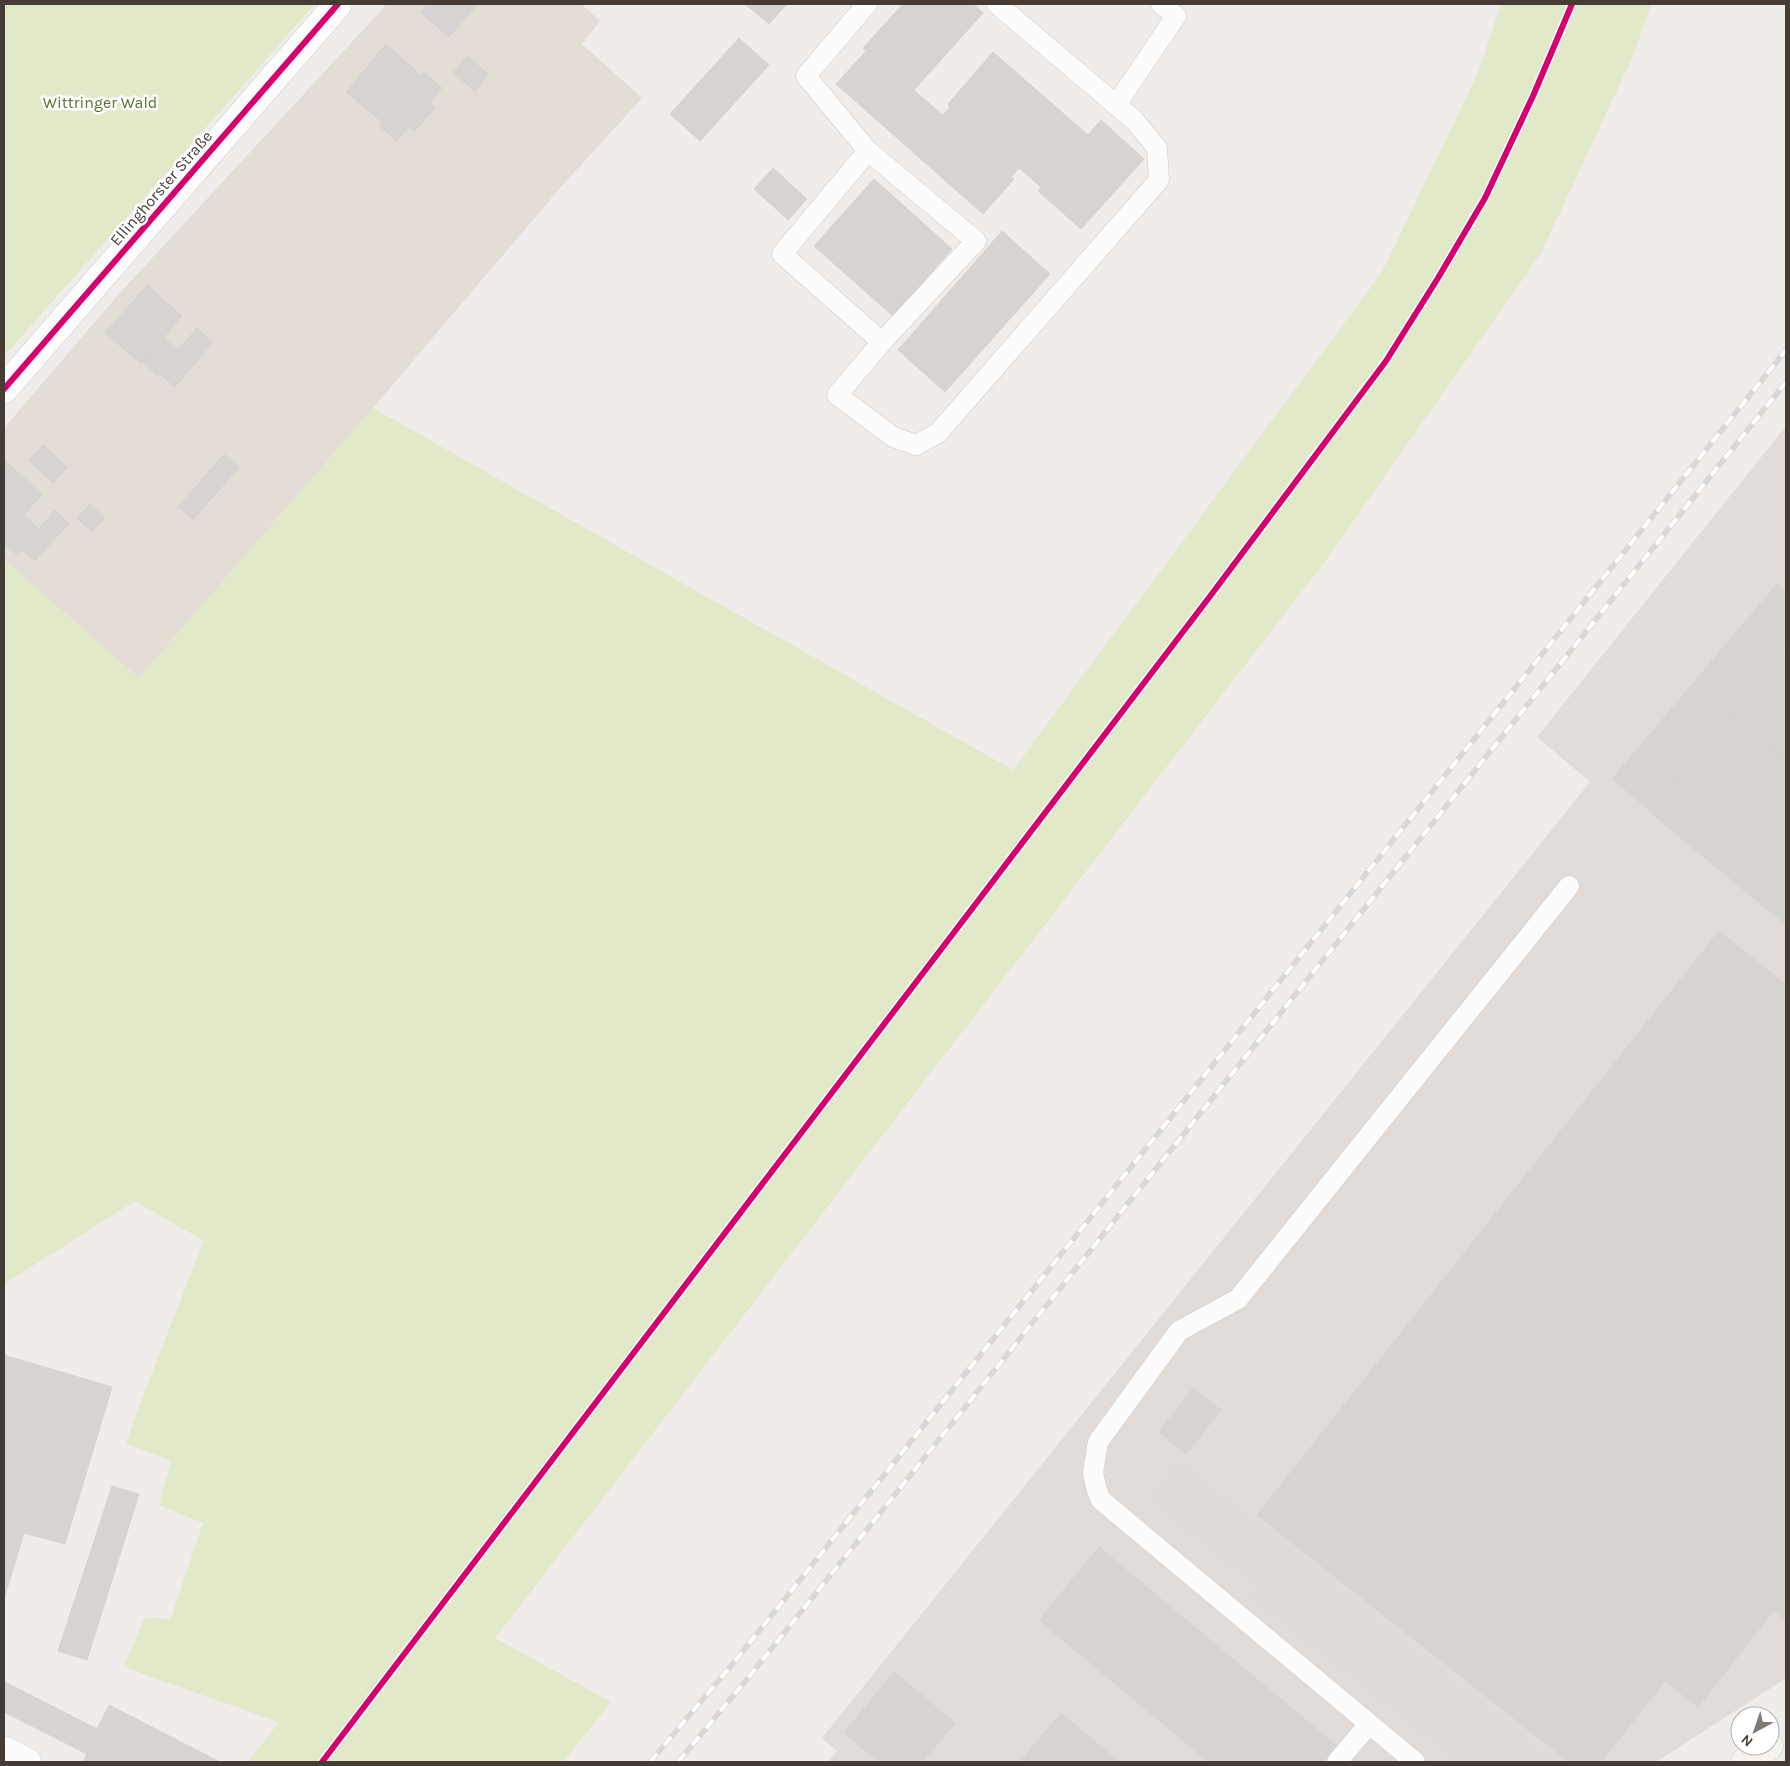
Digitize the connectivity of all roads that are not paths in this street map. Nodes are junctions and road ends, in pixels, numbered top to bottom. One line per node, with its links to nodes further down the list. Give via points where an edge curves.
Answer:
1 (338, 4): 8 (street, Ellinghorster Straße)
2 (867, 4): 6 (lane, via 806,76)
3 (996, 4): 5 (lane)
4 (1161, 4): 5 (lane, via 1176,16)
5 (1116, 105): 7 (lane, via 1134,120 1157,148 1158,180 938,434 916,445 893,437 837,395)
6 (868, 151): 7 (lane, via 782,254); 7 (lane, via 976,241)
7 (882, 342)
8 (4, 389)
9 (1569, 886): 10 (lane, via 1238,1299 1179,1331 1098,1442 1093,1473 1102,1500)
10 (1369, 1724): 13 (lane); 14 (lane)
11 (4, 1750): 12 (street)
12 (27, 1762)
13 (1337, 1762)
14 (1415, 1762)

